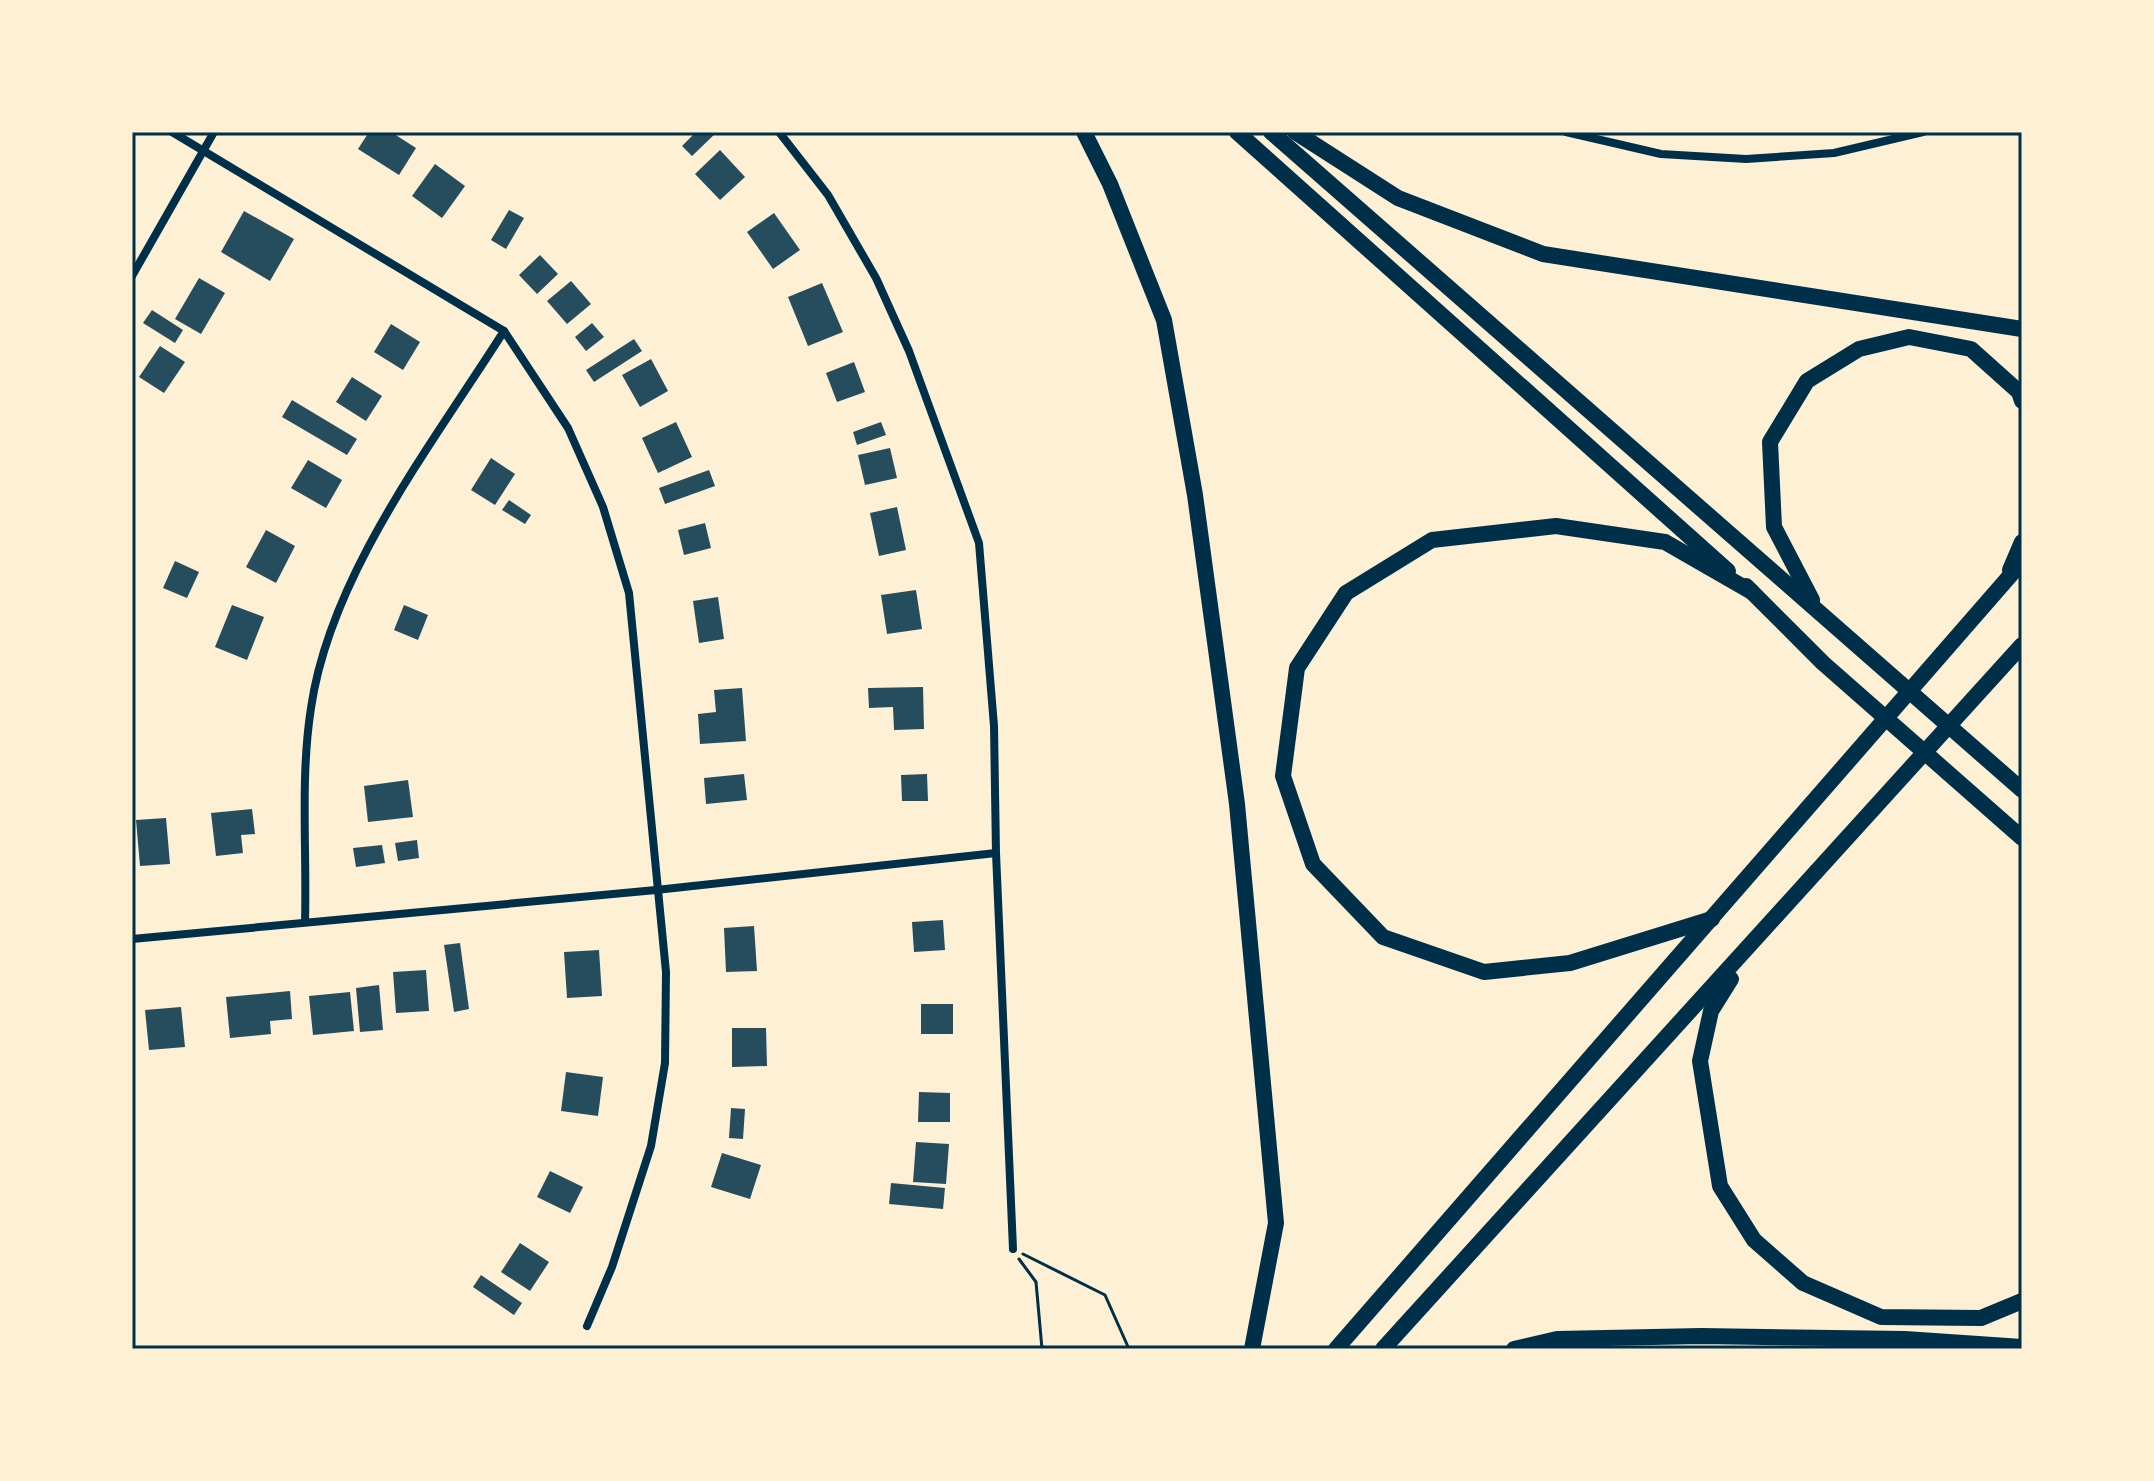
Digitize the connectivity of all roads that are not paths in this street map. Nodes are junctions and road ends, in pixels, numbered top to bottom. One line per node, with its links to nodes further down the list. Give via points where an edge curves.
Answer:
1 (172, 132): 10 (street)
2 (214, 132): 10 (street)
3 (779, 132): 23 (street, via 828,195 876,278 909,351 979,543 994,726)
4 (1084, 132): 33 (main road, via 1164,320 1197,510 1237,804 1276,1223)
5 (1237, 132): 18 (main road)
6 (1271, 132): 19 (main road)
7 (1295, 132): 12 (main road, via 1398,198 1543,254)
8 (1566, 132): 9 (street, via 1661,154 1746,159 1834,153)
9 (1923, 132)
10 (203, 151): 11 (street); 13 (street)
11 (132, 276)
12 (2022, 329)
13 (504, 331): 24 (street, via 568,428 603,507 629,593); 26 (street, via 358,564 326,641 311,708 305,777)
14 (2022, 401): 19 (main road, via 2019,392 1971,349 1909,337 1859,349 1807,381 1770,442 1774,527)
15 (2022, 542): 17 (main road)
16 (2022, 562): 17 (main road)
17 (2006, 580): 25 (main road)
18 (1752, 592): 22 (main road, via 1823,663); 25 (main road, via 1665,542 1556,526 1432,540 1346,593 1297,668 1283,776 1313,864 1383,937 1484,972 1570,963)
19 (1817, 608): 21 (main road)
20 (2022, 645): 28 (main road)
21 (2022, 790)
22 (2022, 838)
23 (996, 853): 24 (street); 29 (street)
24 (656, 890): 26 (street); 31 (street, via 666,972 665,1063 651,1146)
25 (1712, 919): 34 (main road)
26 (305, 922): 27 (street)
27 (132, 939)
28 (1752, 944): 30 (main road, via 1711,1011 1700,1061 1720,1186 1754,1240 1803,1283 1881,1317 1981,1318); 35 (main road)
29 (1013, 1249)
30 (2022, 1301)
31 (587, 1326)
32 (2022, 1347): 36 (main road, via 1701,1336 1557,1339)
33 (1252, 1349)
34 (1336, 1349)
35 (1383, 1349)
36 (1514, 1349)

